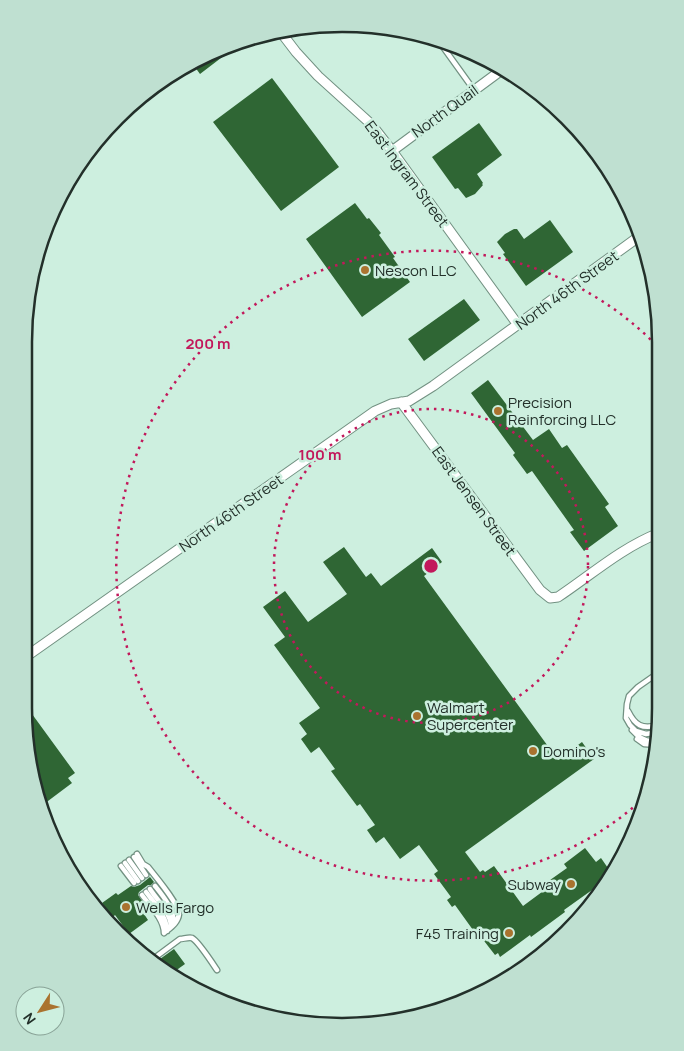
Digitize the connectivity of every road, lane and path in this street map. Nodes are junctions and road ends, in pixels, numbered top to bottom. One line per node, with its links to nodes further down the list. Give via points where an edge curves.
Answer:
1 (286, 37): 5 (street, East Ingram Street, via 318,76 371,124)
2 (446, 51): 4 (lane)
3 (497, 74): 4 (street, North Quail)
4 (474, 90): 5 (street, North Quail)
5 (392, 150): 7 (street, East Ingram Street)
6 (634, 240): 7 (street, North 46th Street)
7 (518, 325): 8 (street, North 46th Street, via 433,386 409,401)
8 (401, 402): 9 (street, East Jensen Street, via 540,590 550,598 558,597 608,561); 10 (street, North 46th Street, via 375,411)
9 (652, 536)
10 (32, 652)
11 (652, 676): 12 (lane, via 630,696)
12 (627, 710): 13 (lane, via 626,718); 14 (lane, via 636,723)
13 (630, 724): 15 (lane); 16 (lane, via 636,731)
14 (651, 727)
15 (632, 732): 17 (lane); 18 (lane, via 644,744)
16 (651, 733)
17 (650, 741)
18 (649, 744)
19 (125, 863): 19 (lane, via 138,881)
20 (146, 874): 22 (lane, via 135,855 176,905 179,914)
21 (154, 886): 22 (lane, via 174,919)
22 (169, 929): 22 (lane, via 164,928 146,892 167,914 171,923)
23 (156, 957): 24 (lane, via 180,939 192,938)
24 (218, 970)

